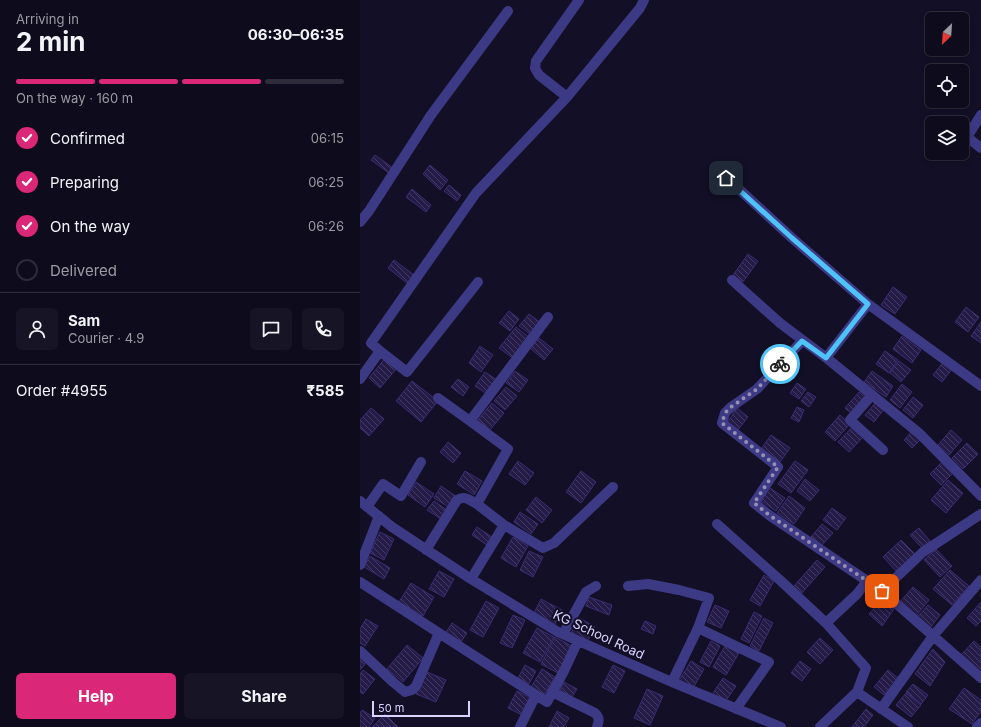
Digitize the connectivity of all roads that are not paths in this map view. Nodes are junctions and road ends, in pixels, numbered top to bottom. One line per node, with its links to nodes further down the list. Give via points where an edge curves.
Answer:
1 (579, 0): 4 (street, via 536,61 535,68 539,76)
2 (644, 0): 4 (street)
3 (508, 11): 8 (street, via 430,115)
4 (566, 98): 14 (street, via 476,193 371,343)
5 (981, 115): 6 (street, via 967,137)
6 (981, 148)
7 (716, 167): 11 (street)
8 (360, 222)
9 (732, 280): 13 (street)
10 (478, 282): 14 (street, via 407,372)
11 (868, 304): 15 (street); 17 (street)
12 (548, 317): 20 (street)
13 (802, 341): 15 (street); 35 (street, via 757,389 725,413 722,423 778,467 754,503)
14 (380, 351): 16 (street)
15 (826, 358): 18 (street)
16 (360, 379)
17 (981, 386)
18 (872, 395): 21 (street, via 850,420); 24 (street, via 920,434)
19 (438, 398): 20 (street)
20 (470, 421): 26 (street, via 508,449)
21 (883, 450)
22 (421, 462): 25 (street, via 401,496 382,484)
23 (613, 487): 30 (street, via 554,543 543,548)
24 (981, 496)
25 (363, 504): 28 (street, KG School Road)
26 (477, 504): 30 (street); 31 (street, via 465,498 457,500)
27 (981, 514): 39 (street, via 924,552)
28 (379, 516): 31 (street, KG School Road); 32 (street)
29 (717, 524): 40 (street)
30 (504, 525): 33 (street)
31 (426, 550): 33 (street, KG School Road)
32 (360, 564)
33 (471, 579): 43 (street, KG School Road)
34 (981, 580): 44 (street)
35 (867, 581): 39 (street); 40 (street)
36 (360, 582): 42 (street)
37 (596, 586): 43 (street, via 586,592)
38 (628, 586): 41 (street, via 648,584 709,598)
39 (882, 591): 44 (street)
40 (826, 624): 50 (street, via 866,668)
41 (698, 628): 48 (street); 52 (street, via 769,662)
42 (439, 633): 46 (street, via 416,686 405,692); 51 (street)
43 (563, 634): 45 (street, KG School Road)
44 (933, 636): 47 (street); 53 (street)
45 (578, 641): 48 (street, KG School Road); 49 (street)
46 (360, 651)
47 (981, 678)
48 (672, 682): 52 (street, KG School Road)
49 (552, 692): 51 (street, via 546,702); 56 (street, via 596,713 600,721)
50 (857, 692): 53 (street); 58 (street)
51 (536, 695): 55 (street)
52 (736, 709): 57 (street, KG School Road)
53 (881, 709): 59 (street)
54 (981, 723): 60 (street)
55 (520, 727)
56 (597, 727)
57 (780, 727)
58 (820, 727)
59 (908, 727)
60 (977, 727)

